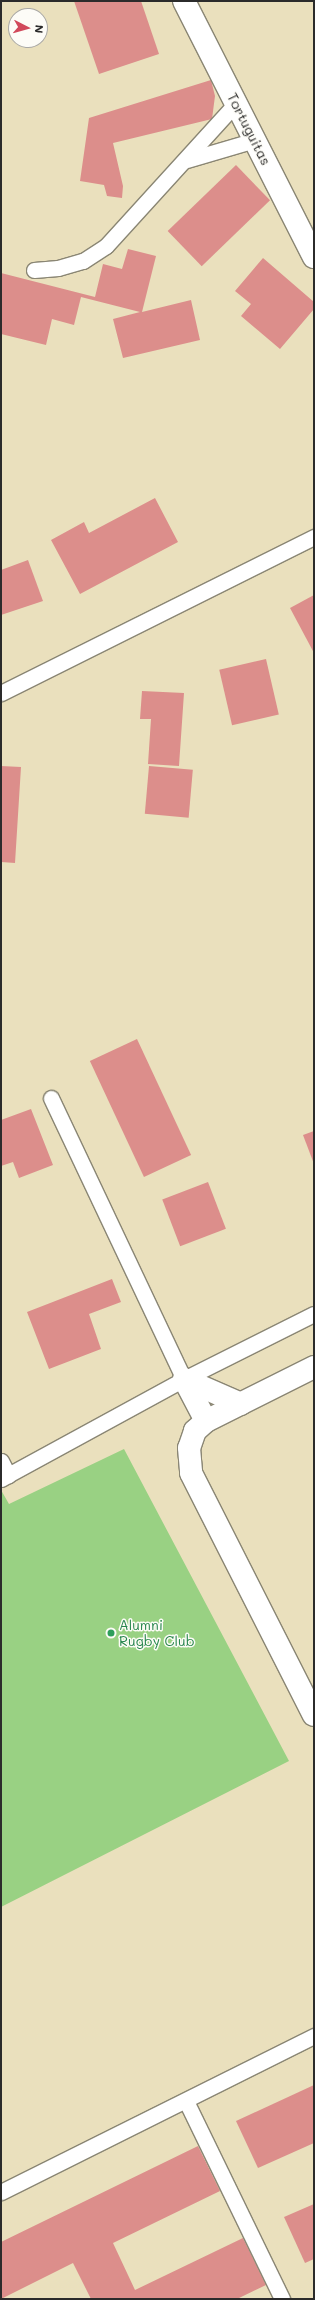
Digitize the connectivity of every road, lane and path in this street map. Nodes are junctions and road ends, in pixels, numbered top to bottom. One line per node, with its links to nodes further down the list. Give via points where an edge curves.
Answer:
1 (184, 1): 2 (street, Tortuguitas)
2 (236, 103): 3 (street, Tortuguitas); 4 (lane)
3 (255, 140): 4 (lane); 5 (street, Tortuguitas)
4 (187, 160): 6 (lane, via 106,246 83,261 58,268)
5 (314, 257)
6 (34, 270)
7 (314, 537): 8 (lane)
8 (1, 692)
9 (51, 1098): 12 (lane)
10 (314, 1314): 12 (lane)
11 (314, 1367): 13 (street)
12 (184, 1379): 13 (street); 14 (street); 16 (lane)
13 (241, 1404): 14 (street)
14 (206, 1421): 17 (street, via 195,1431 189,1448 192,1473)
15 (1, 1461): 16 (lane)
16 (4, 1477)
17 (314, 1714)
18 (314, 2036): 19 (lane)
19 (186, 2101): 20 (lane); 21 (lane)
20 (1, 2192)
21 (282, 2299)

